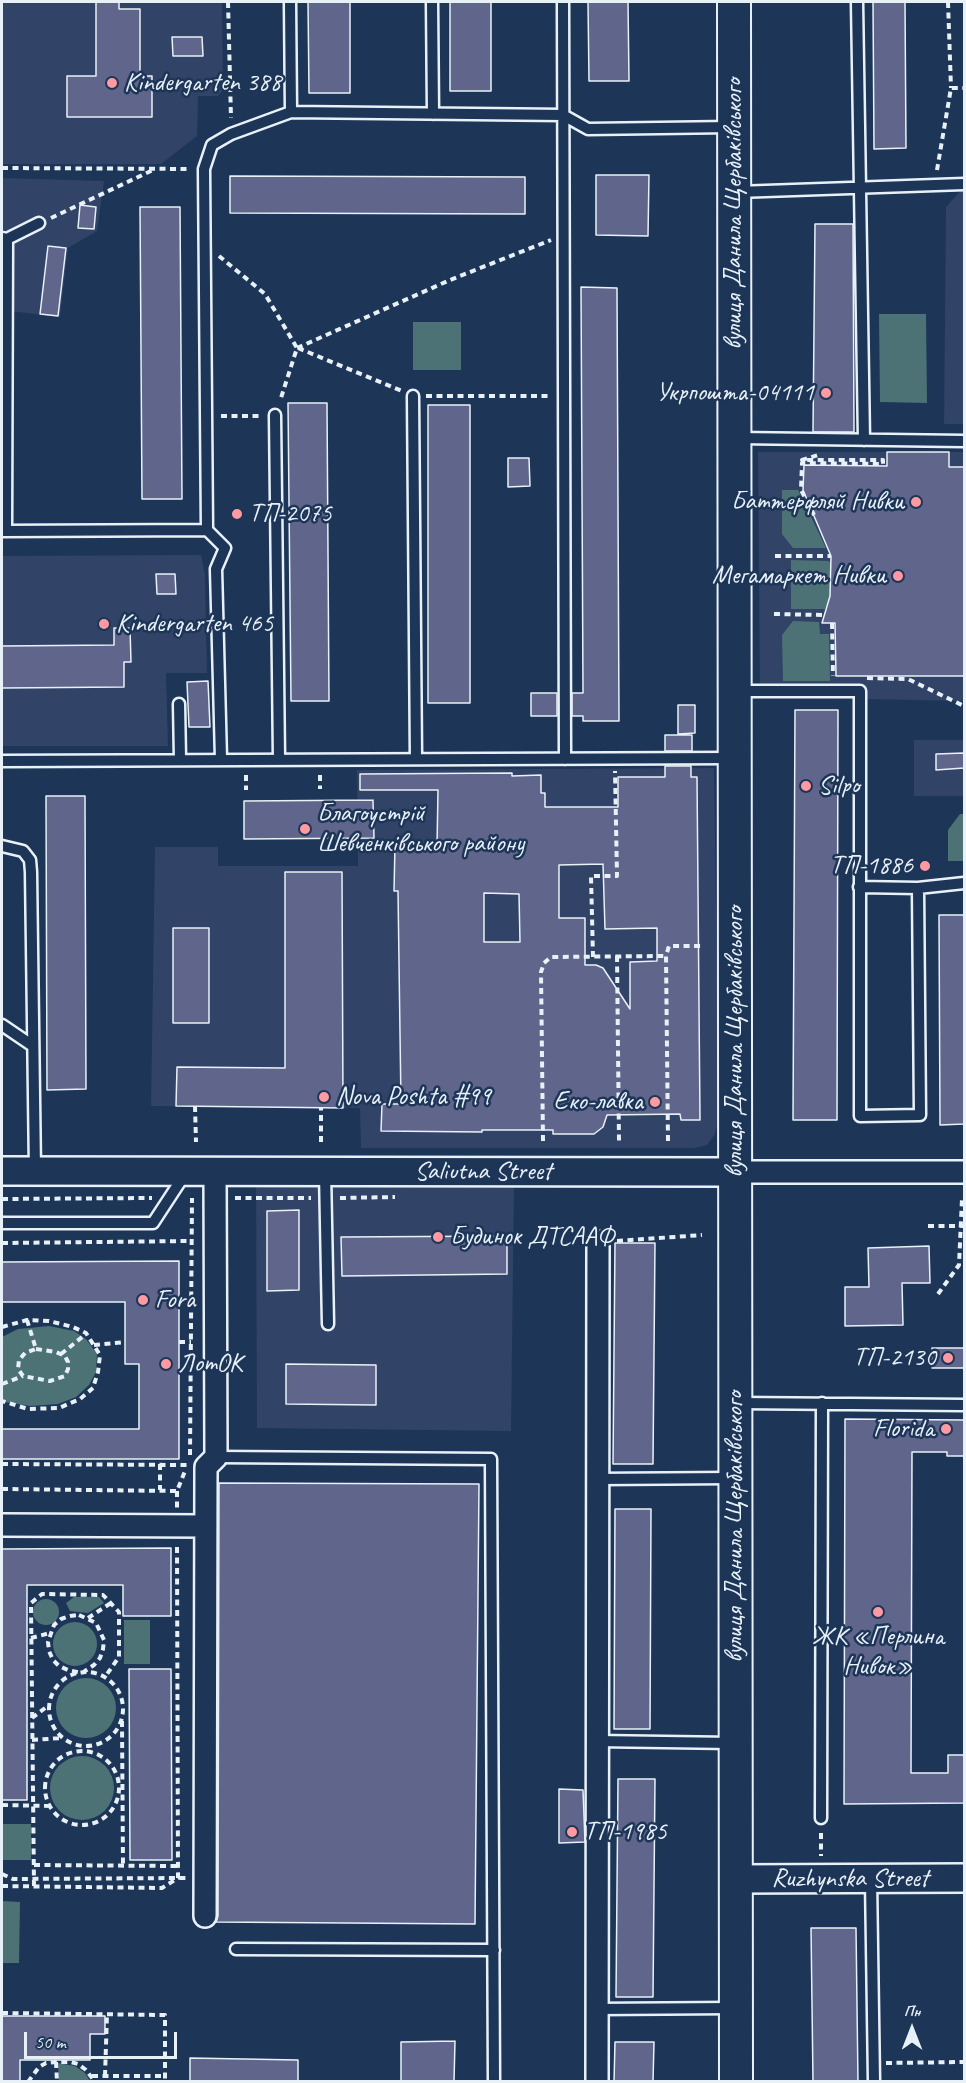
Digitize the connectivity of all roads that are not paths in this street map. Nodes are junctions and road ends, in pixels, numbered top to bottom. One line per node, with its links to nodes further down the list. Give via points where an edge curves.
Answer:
1 (290, 2): 6 (lane)
2 (432, 2): 7 (lane)
3 (563, 2): 8 (lane)
4 (734, 2): 9 (main road, вулиця Данила Щербаківського)
5 (857, 2): 11 (lane)
6 (291, 112): 7 (lane); 20 (lane, via 212,145 204,169)
7 (433, 114): 8 (lane)
8 (563, 115): 9 (lane, via 588,129); 29 (lane)
9 (734, 127): 12 (main road, вулиця Данила Щербаківського)
10 (964, 184): 11 (lane)
11 (860, 188): 12 (lane); 18 (lane)
12 (734, 192): 17 (main road, вулиця Данила Щербаківського)
13 (39, 223): 14 (lane)
14 (4, 238): 21 (lane)
15 (413, 396): 28 (lane)
16 (275, 416): 27 (lane)
17 (735, 438): 18 (lane); 22 (main road, вулиця Данила Щербаківського)
18 (864, 440): 19 (lane)
19 (964, 441)
20 (207, 530): 21 (lane); 26 (lane, via 225,548 216,568)
21 (4, 531)
22 (735, 691): 24 (main road, вулиця Данила Щербаківського); 33 (lane, via 860,692)
23 (179, 704): 25 (lane)
24 (735, 758): 29 (lane); 40 (main road, вулиця Данила Щербаківського)
25 (180, 759): 26 (lane); 30 (lane)
26 (221, 759): 27 (lane)
27 (279, 759): 28 (lane)
28 (416, 759): 29 (lane)
29 (565, 759)
30 (2, 760)
31 (2, 846): 36 (lane, via 24,851 32,872)
32 (964, 883): 34 (lane)
33 (859, 887): 34 (lane); 34 (lane, via 860,1116 920,1115)
34 (918, 888)
35 (2, 1025): 36 (lane)
36 (33, 1046): 38 (lane)
37 (2, 1172): 38 (street, Saliutna Street)
38 (34, 1172): 39 (street, Saliutna Street)
39 (186, 1172): 42 (street, Saliutna Street); 44 (lane, via 153,1223)
40 (735, 1172): 41 (street, Saliutna Street); 43 (street, Saliutna Street); 47 (main road, вулиця Данила Щербаківського)
41 (964, 1172)
42 (215, 1185): 43 (street, Saliutna Street); 50 (street)
43 (326, 1185): 46 (lane)
44 (2, 1223)
45 (598, 1242): 52 (street)
46 (328, 1324)
47 (736, 1403): 48 (lane); 51 (main road, вулиця Данила Щербаківського)
48 (822, 1403): 49 (lane); 57 (lane)
49 (964, 1405)
50 (216, 1457): 54 (street, via 206,1467); 63 (lane, via 491,1459)
51 (735, 1478): 52 (lane); 56 (main road, вулиця Данила Щербаківського)
52 (598, 1479): 55 (street)
53 (2, 1525): 54 (street)
54 (206, 1526): 61 (street)
55 (596, 1741): 56 (lane); 65 (street)
56 (735, 1743): 59 (main road, вулиця Данила Щербаківського)
57 (820, 1818)
58 (964, 1878): 60 (street, Ruzhynska Street)
59 (736, 1879): 60 (street, Ruzhynska Street); 64 (main road, вулиця Данила Щербаківського)
60 (871, 1879): 69 (lane)
61 (205, 1916)
62 (236, 1949): 63 (lane)
63 (494, 1950): 66 (lane)
64 (736, 2008): 65 (lane); 68 (main road, вулиця Данила Щербаківського)
65 (597, 2009): 67 (street)
66 (494, 2082)
67 (597, 2082)
68 (736, 2082)
69 (874, 2082)

